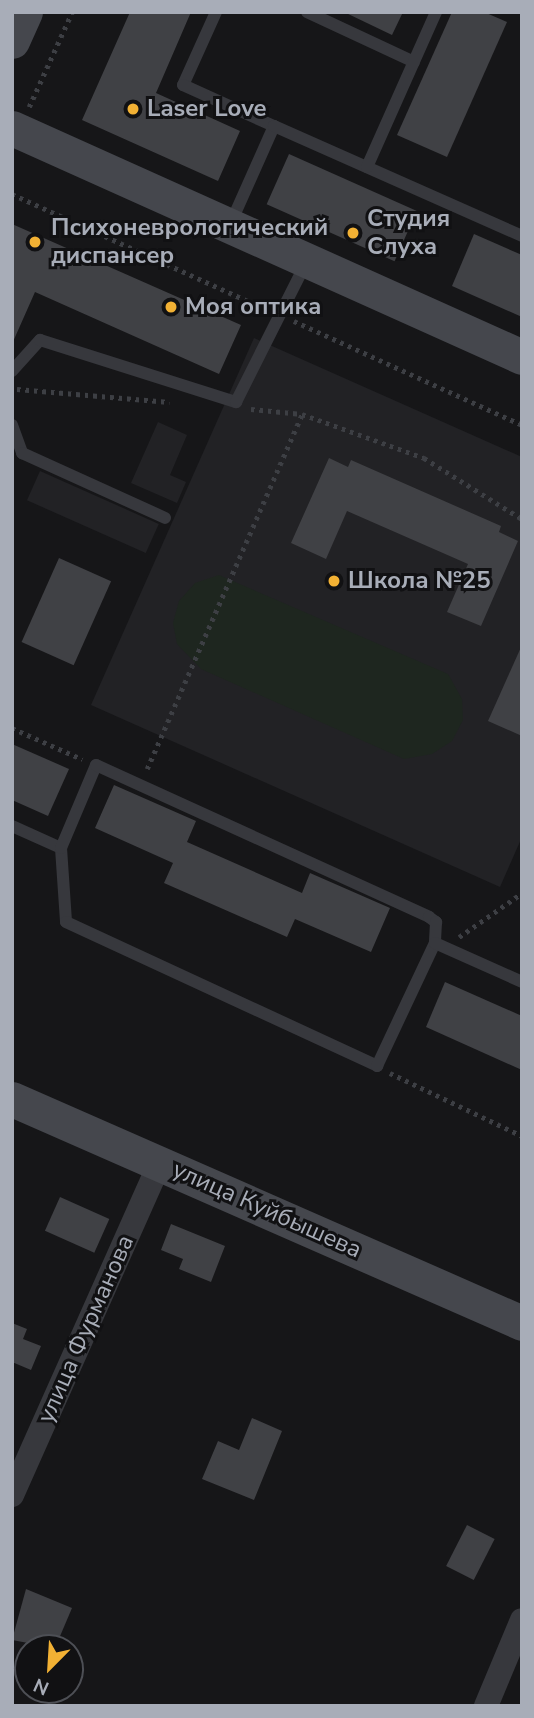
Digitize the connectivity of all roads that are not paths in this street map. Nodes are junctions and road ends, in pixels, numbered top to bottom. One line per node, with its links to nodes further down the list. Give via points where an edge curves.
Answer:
1 (25, 12): 5 (main road)
2 (216, 12): 7 (lane, via 183,85)
3 (307, 12): 6 (lane)
4 (436, 12): 6 (lane)
5 (12, 41)
6 (414, 62): 9 (lane)
7 (274, 126): 9 (lane); 10 (lane)
8 (15, 129): 10 (main road)
9 (367, 167): 11 (lane)
10 (230, 226): 12 (main road)
11 (522, 236)
12 (307, 260): 13 (main road); 14 (lane, via 236,402 40,340)
13 (522, 356)
14 (12, 372)
15 (12, 425): 16 (lane, via 22,453)
16 (165, 518)
17 (12, 826): 18 (lane)
18 (61, 848): 19 (lane, via 96,765 429,917 436,922); 19 (lane, via 66,922 377,1066)
19 (439, 945): 20 (lane)
20 (522, 982)
21 (12, 1099): 22 (main road, улица Куйбышева)
22 (160, 1163): 23 (main road, улица Куйбышева); 24 (street, улица Фурманова)
23 (522, 1323)
24 (12, 1495)
25 (522, 1620): 26 (street)
26 (486, 1706)

